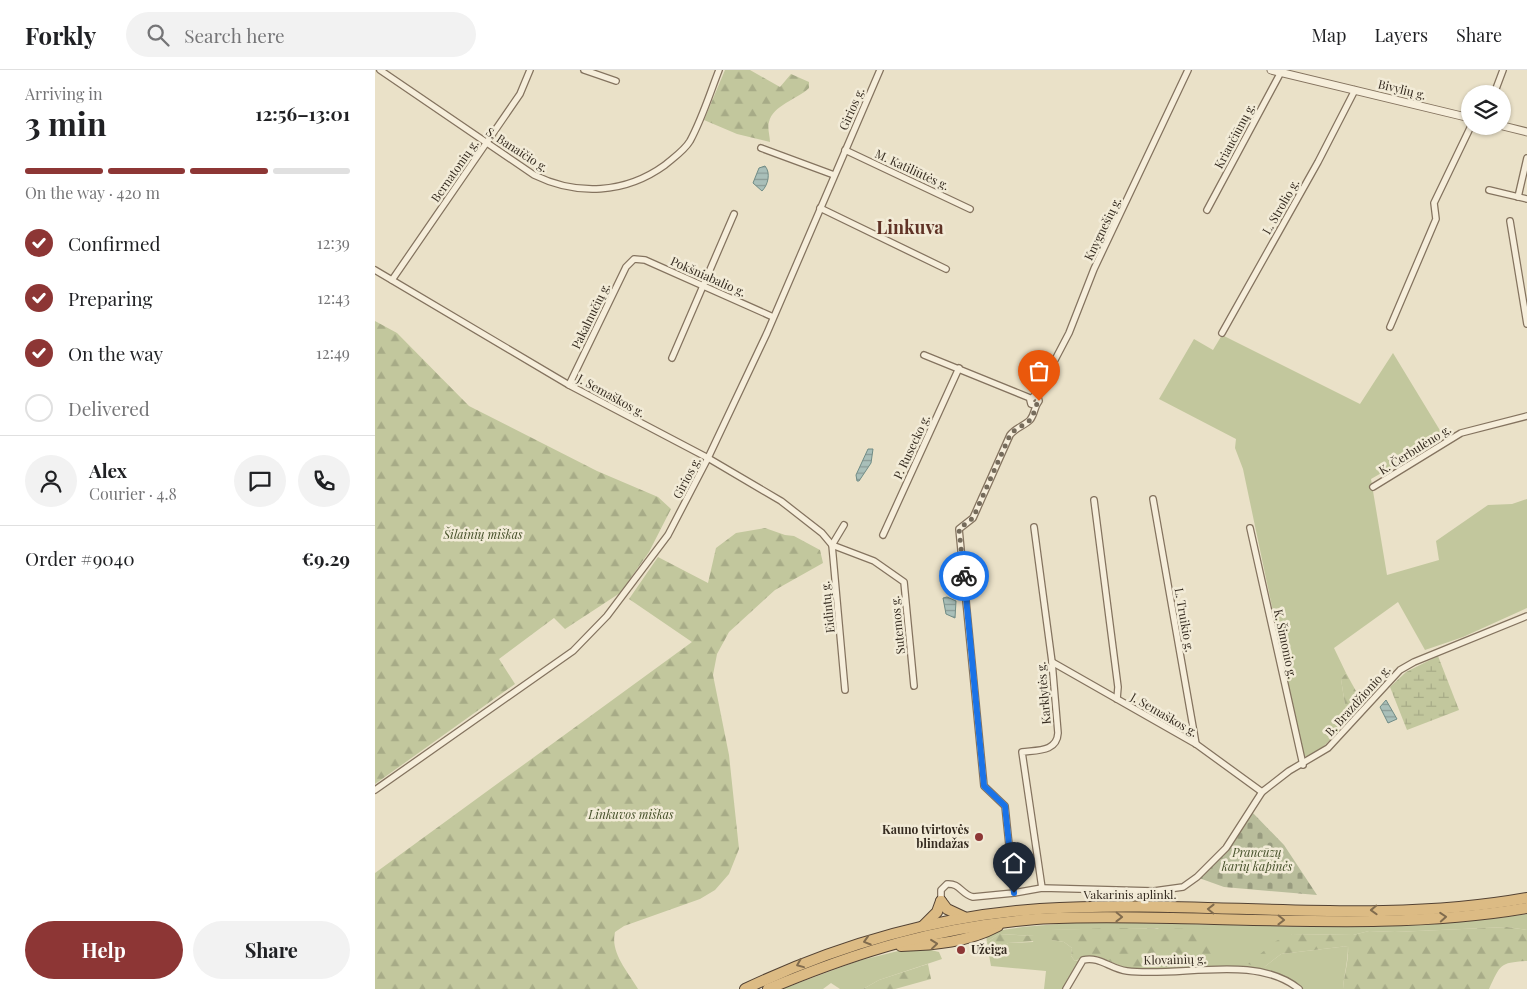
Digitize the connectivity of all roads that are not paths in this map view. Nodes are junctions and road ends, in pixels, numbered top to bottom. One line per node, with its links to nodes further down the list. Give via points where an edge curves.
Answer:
1 (380, 70): 17 (street, S. Banaičio g.)
2 (530, 70): 17 (street, Bernatonių g., via 520,94)
3 (584, 70): 10 (street)
4 (719, 70): 17 (street, S. Banaičio g., via 689,143 675,158 653,173 615,189 552,184)
5 (880, 70): 19 (street, Girios g.)
6 (1187, 70): 43 (street, Knygnešių g., via 1094,269 1069,333)
7 (1271, 70): 9 (street, Bivylių g.)
8 (1503, 70): 11 (street)
9 (1281, 72): 12 (street, Bivylių g.); 27 (street, Kriaučiūnų g.)
10 (616, 81)
11 (1497, 85)
12 (1355, 90): 13 (street, Bivylių g.); 38 (street, L. Strolio g.)
13 (1461, 116)
14 (1511, 128): 15 (street)
15 (1527, 132)
16 (1467, 135): 37 (street, via 1434,203 1436,219)
17 (487, 143): 33 (street, Bernatonių g.)
18 (761, 148): 21 (street)
19 (845, 150): 21 (street, Girios g.); 26 (street, M. Katiliūtės g.)
20 (1527, 158): 23 (street)
21 (834, 175): 25 (street, Girios g.)
22 (1489, 190): 23 (street)
23 (1518, 197): 24 (street)
24 (1527, 199)
25 (820, 208): 32 (street); 35 (street, Girios g.)
26 (970, 209)
27 (1207, 210)
28 (734, 214): 34 (street)
29 (1510, 221): 36 (street)
30 (634, 259): 34 (street, Pokšniabalio g., via 645,260); 42 (street, Pakalnučių g., via 627,267)
31 (375, 270): 33 (street, J. Semaškos g.)
32 (946, 270)
33 (392, 280): 42 (street, J. Semaškos g.)
34 (701, 286): 35 (street, Pokšniabalio g.); 40 (street)
35 (773, 317): 45 (street, Girios g.)
36 (1527, 324)
37 (1390, 327)
38 (1222, 332)
39 (924, 355): 41 (street)
40 (672, 358)
41 (959, 368): 43 (street); 52 (street, P. Rusecko g.)
42 (569, 385): 45 (street, J. Semaškos g.)
43 (1033, 397): 64 (street, Knygnešių g., via 1039,401 1030,420 1013,430 973,518 959,529 984,786 1005,806)
44 (1527, 416): 46 (street, K. Čerbulėno g., via 1461,433)
45 (709, 458): 53 (street, J. Semaškos g., via 781,501 822,533); 61 (street, Girios g., via 668,535 589,636 573,651)
46 (1373, 487)
47 (1153, 499): 59 (street, L. Truikio g.)
48 (1094, 500): 58 (street)
49 (844, 525): 53 (street)
50 (1034, 527): 55 (street, Karklytės g.)
51 (1250, 528): 60 (street, K. Šimonio g.)
52 (883, 535)
53 (832, 546): 56 (street, Sutemos g., via 874,561 903,582); 57 (street, Eidintų g.)
54 (1527, 616): 60 (street, B. Brazdžionio g., via 1406,666 1390,679 1337,739)
55 (1052, 662): 58 (street, J. Semaškos g.); 63 (street, Karklytės g., via 1057,740 1047,749 1022,752)
56 (914, 686)
57 (845, 690)
58 (1117, 699): 59 (street, J. Semaškos g.)
59 (1196, 744): 62 (street, J. Semaškos g.)
60 (1303, 765): 62 (street, B. Brazdžionio g., via 1289,771)
61 (375, 790)
62 (1262, 792): 63 (street, B. Brazdžionio g., via 1226,848 1183,887 1154,891)
63 (1042, 888): 64 (street, B. Brazdžionio g.)
64 (1014, 893): 66 (street, B. Brazdžionio g., via 973,897 957,885 947,884 941,890)
65 (1527, 898): 68 (highway, Vakarinis aplinkl., one-way to 68, via 1352,911 1071,907)
66 (941, 901): 68 (highway, via 947,909); 69 (highway, via 937,912)
67 (1527, 908): 71 (highway, Vakarinis aplinkl., one-way to 67, via 825,965 885,946 935,945 976,936 1005,922 1105,917 1356,920)
68 (966, 918): 69 (highway, Vakarinis aplinkl.)
69 (923, 926): 70 (highway, Vakarinis aplinkl., one-way to 70, via 820,956)
70 (745, 989)
71 (768, 989)
72 (1066, 989): 73 (street, Klovainių g., via 1083,960 1092,958 1127,971 1263,972)
73 (1299, 989)

